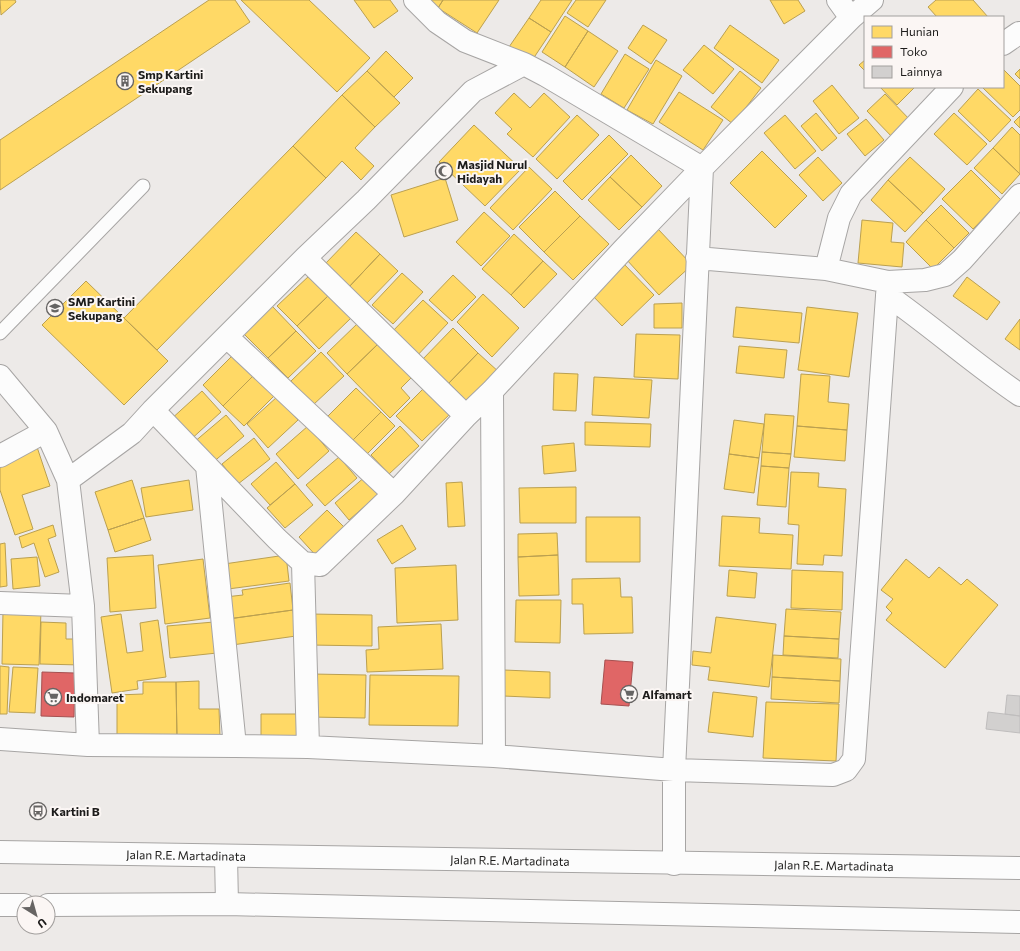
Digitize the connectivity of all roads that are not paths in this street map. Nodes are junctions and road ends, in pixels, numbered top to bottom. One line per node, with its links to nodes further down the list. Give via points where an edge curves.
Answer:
1 (415, 0): 7 (main road, via 437,22 465,41)
2 (838, 0): 4 (main road)
3 (872, 0): 4 (main road)
4 (851, 18): 9 (main road)
5 (1020, 34): 6 (main road)
6 (1004, 43)
7 (524, 64): 9 (main road); 12 (main road, via 473,91)
8 (951, 88): 14 (main road, via 851,194 838,218)
9 (702, 168): 13 (main road); 19 (main road)
10 (143, 186): 16 (lane)
11 (1020, 195): 15 (main road, via 962,260 945,275)
12 (305, 258): 17 (main road); 22 (main road)
13 (697, 258): 14 (main road); 36 (main road)
14 (826, 269): 15 (main road)
15 (888, 289): 20 (main road, via 920,318); 36 (main road, via 854,759 846,770 834,775)
16 (0, 333)
17 (226, 337): 21 (main road); 27 (main road)
18 (0, 376): 23 (main road)
19 (492, 391): 22 (main road); 35 (main road)
20 (1020, 395)
21 (153, 410): 25 (main road); 26 (main road, via 132,433)
22 (466, 416): 27 (main road)
23 (46, 431): 24 (main road); 26 (main road)
24 (0, 456)
25 (207, 466): 28 (main road); 33 (main road)
26 (68, 480): 30 (main road)
27 (394, 494): 28 (main road, via 320,565)
28 (303, 563): 34 (main road)
29 (0, 603): 30 (main road)
30 (83, 606): 32 (main road)
31 (0, 739): 32 (main road)
32 (88, 745): 33 (main road)
33 (235, 746): 34 (main road)
34 (308, 748): 35 (main road)
35 (494, 756): 36 (main road)
36 (674, 770): 39 (main road)
37 (0, 852): 38 (main road, Jalan R.E. Martadinata)
38 (226, 856): 39 (main road, Jalan R.E. Martadinata); 41 (main road)
39 (674, 864): 40 (main road, Jalan R.E. Martadinata)
40 (1020, 868)
41 (227, 904): 44 (main road); 45 (main road)
42 (0, 905): 43 (main road)
43 (16, 905)
44 (56, 905)
45 (1020, 922)

